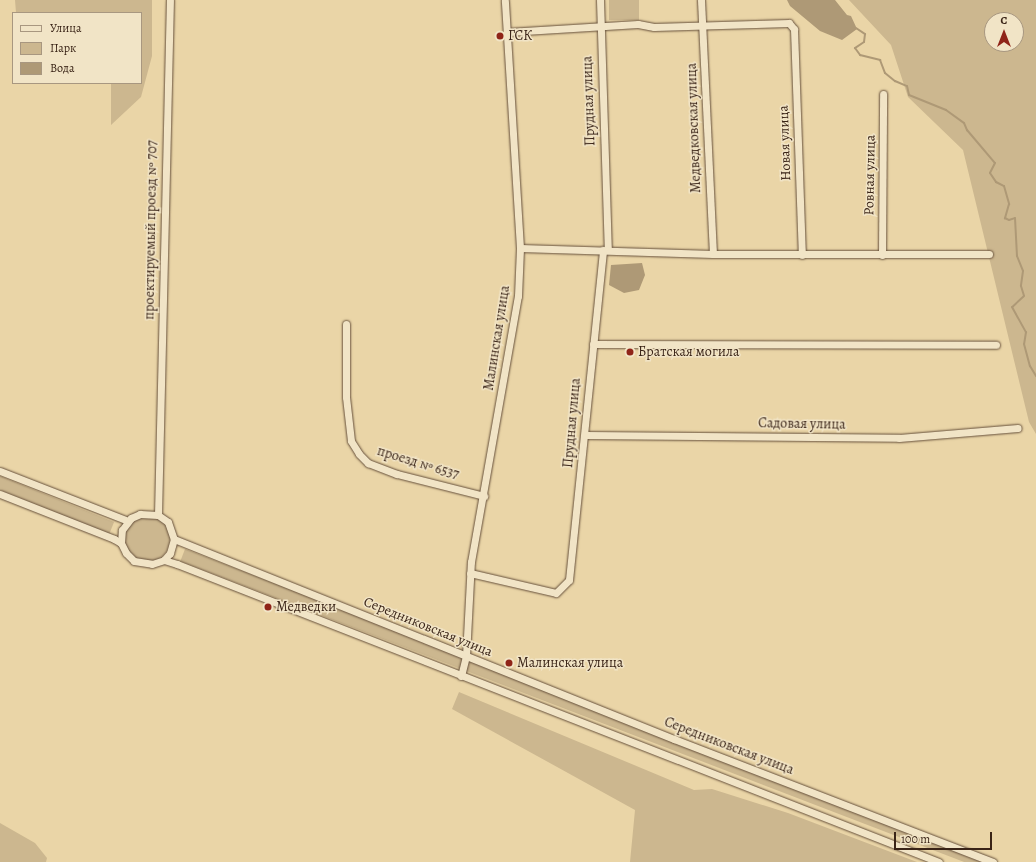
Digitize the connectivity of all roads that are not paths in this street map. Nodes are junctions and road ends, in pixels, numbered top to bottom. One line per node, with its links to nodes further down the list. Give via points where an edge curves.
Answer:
1 (170, 0): 23 (street, проектируемый проезд № 707)
2 (505, 0): 7 (street, Малинская улица)
3 (600, 0): 5 (street, Прудная улица)
4 (701, 0): 6 (street, Медведковская улица)
5 (600, 26): 6 (street); 7 (street); 10 (street, Прудная улица)
6 (703, 26): 11 (street, Медведковская улица); 14 (street, Новая улица, via 789,23 794,29)
7 (508, 32): 9 (street, Малинская улица)
8 (883, 94): 13 (street, Ровная улица)
9 (520, 248): 10 (street); 22 (street, Малинская улица, via 518,296)
10 (605, 250): 11 (street); 16 (street, Прудная улица)
11 (713, 254): 14 (street)
12 (989, 254): 13 (street)
13 (882, 255): 14 (street)
14 (802, 256)
15 (346, 324): 22 (street, проезд № 6537, via 346,397 351,441 359,454 368,463 397,474)
16 (593, 344): 17 (street); 19 (street, Прудная улица, via 585,408)
17 (996, 344)
18 (1018, 428): 19 (street, Садовая улица, via 899,438)
19 (585, 435): 28 (street, Прудная улица, via 569,580 556,592)
20 (0, 471): 24 (street)
21 (0, 494): 26 (street)
22 (484, 496): 28 (street, Малинская улица)
23 (158, 515): 24 (street, via 140,514); 25 (street, via 168,522)
24 (128, 520): 26 (street, via 122,530)
25 (174, 539): 27 (street, via 170,553); 29 (street, Середниковская улица)
26 (121, 543): 27 (street, via 126,554 134,561 152,564)
27 (164, 560): 30 (street)
28 (470, 574): 29 (street, Малинская улица)
29 (466, 656): 30 (street, Малинская улица); 32 (street, Середниковская улица)
30 (461, 676): 31 (street)
31 (936, 861)
32 (993, 862)

